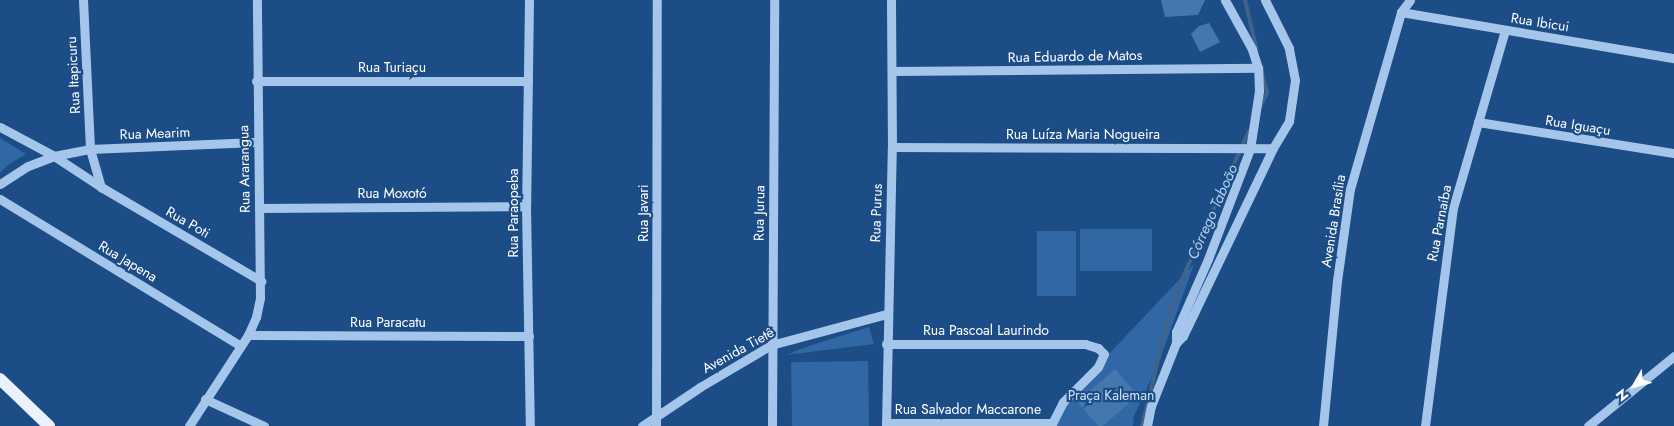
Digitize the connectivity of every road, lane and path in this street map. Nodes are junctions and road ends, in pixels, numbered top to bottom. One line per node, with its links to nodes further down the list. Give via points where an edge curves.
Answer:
1 (83, 0): 22 (street, Rua Itapicuru)
2 (257, 0): 15 (street, Rua Ararangua)
3 (529, 0): 16 (street, Rua Paraopeba)
4 (657, 0): 42 (street, Rua Javari)
5 (774, 0): 37 (street, Rua Jurua)
6 (891, 0): 14 (street, Rua Purus)
7 (1225, 0): 13 (street, via 1252,49)
8 (1265, 0): 21 (street, via 1289,48 1295,80 1289,121)
9 (1410, 0): 10 (street, Avenida Brasília)
10 (1401, 12): 11 (street, Rua Ibicui); 53 (street, Avenida Brasília, via 1350,189 1337,281)
11 (1505, 30): 12 (street, Rua Ibicui); 17 (street, Rua Parnaíba)
12 (1674, 58)
13 (1258, 68): 14 (street, Rua Eduardo de Matos); 23 (street, via 1259,91)
14 (892, 71): 20 (street, Rua Purus)
15 (256, 81): 16 (street, Rua Turiaçu); 19 (street, Rua Ararangua)
16 (528, 81): 29 (street, Rua Paraopeba)
17 (1478, 122): 24 (street, Rua Iguaçu); 54 (street, Rua Parnaíba, via 1452,217)
18 (0, 127): 25 (street, Rua Poti)
19 (258, 142): 22 (street, Rua Mearim); 30 (street, Rua Ararangua)
20 (892, 147): 23 (street, Rua Luíza Maria Nogueira); 32 (street, Rua Purus)
21 (1273, 148): 23 (street, Rua Luíza Maria Nogueira); 35 (street, via 1183,336)
22 (90, 149): 25 (street, Rua Mearim); 27 (street)
23 (1250, 149): 35 (street, via 1176,332)
24 (1674, 153)
25 (54, 156): 26 (street, Rua Mearim, via 28,166); 27 (street, Rua Poti)
26 (0, 184)
27 (101, 187): 31 (street, Rua Poti)
28 (0, 199): 38 (street, Rua Japena)
29 (526, 206): 30 (street, Rua Moxotó); 34 (street, Rua Paraopeba)
30 (258, 208): 31 (street, Rua Ararangua)
31 (261, 281): 33 (street, Rua Ararangua, via 256,317)
32 (887, 314): 36 (street, Rua Purus); 37 (street, Avenida Tietê)
33 (248, 335): 34 (street, Rua Paracatu); 38 (street, Rua Ararangua)
34 (529, 336): 48 (street, Rua Paraopeba)
35 (1176, 343): 52 (street, via 1151,406)
36 (886, 344): 43 (street, Rua Purus); 44 (street, Rua Pascoal Laurindo, via 1085,344 1098,348 1104,354 1098,367 1063,402)
37 (771, 345): 42 (street, Avenida Tietê); 51 (street, Rua Jurua)
38 (241, 346): 41 (street, Rua Ararangua)
39 (1674, 356): 55 (street)
40 (0, 380): 45 (main road)
41 (205, 399): 46 (street, Rua Ararangua); 47 (street)
42 (657, 415): 49 (street, Avenida Tietê); 50 (street, Rua Javari)
43 (886, 424): 44 (street, Rua Salvador Maccarone)
44 (1051, 425)
45 (49, 426)
46 (188, 426)
47 (264, 426)
48 (530, 426)
49 (642, 426)
50 (656, 426)
51 (772, 426)
52 (1147, 426)
53 (1323, 426)
54 (1426, 426)
55 (1588, 426)

